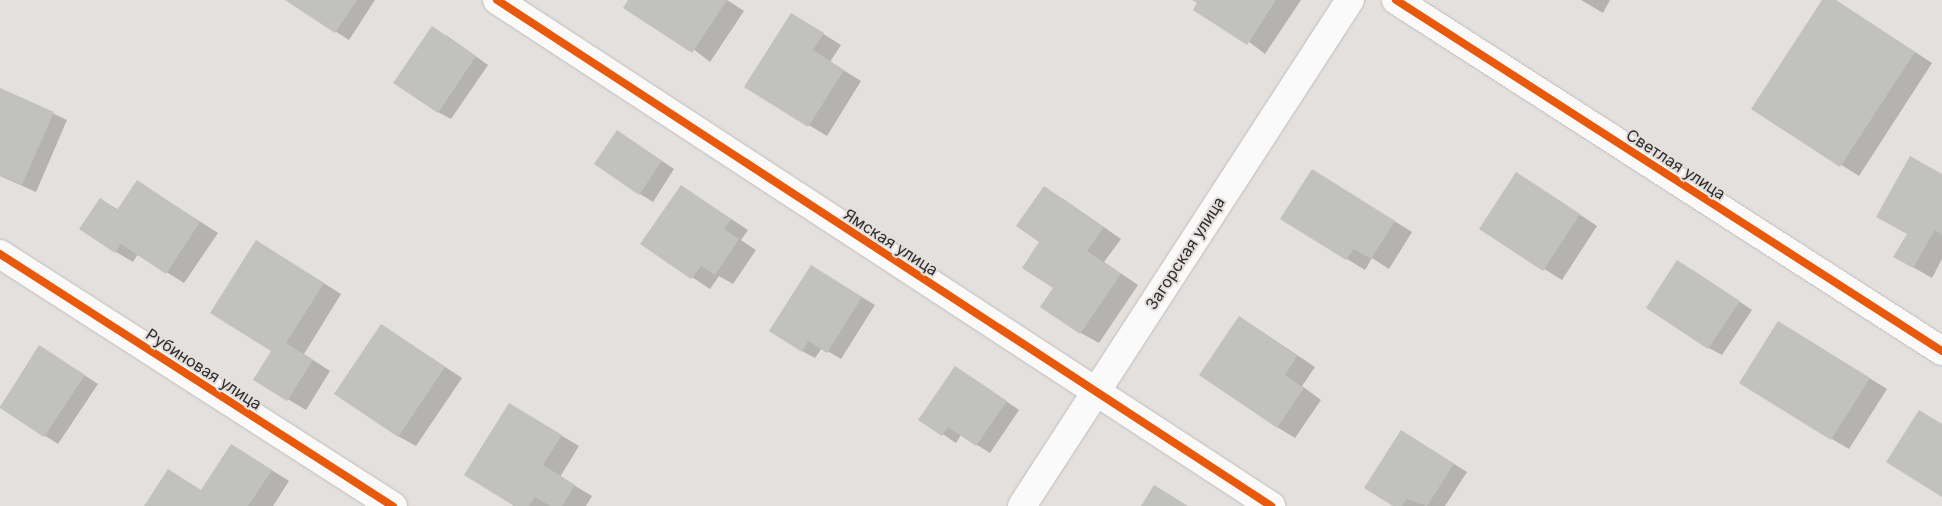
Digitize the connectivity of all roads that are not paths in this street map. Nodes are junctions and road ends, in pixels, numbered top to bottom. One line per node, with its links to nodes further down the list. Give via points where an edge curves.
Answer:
1 (496, 0): 6 (street, Ямская улица)
2 (1350, 0): 6 (street, Загорская улица)
3 (1396, 0): 5 (street, Светлая улица)
4 (0, 254): 7 (street, Рубиновая улица)
5 (1942, 351)
6 (1094, 392): 8 (street, Загорская улица); 9 (street, Ямская улица)
7 (393, 506)
8 (1022, 506)
9 (1271, 506)

